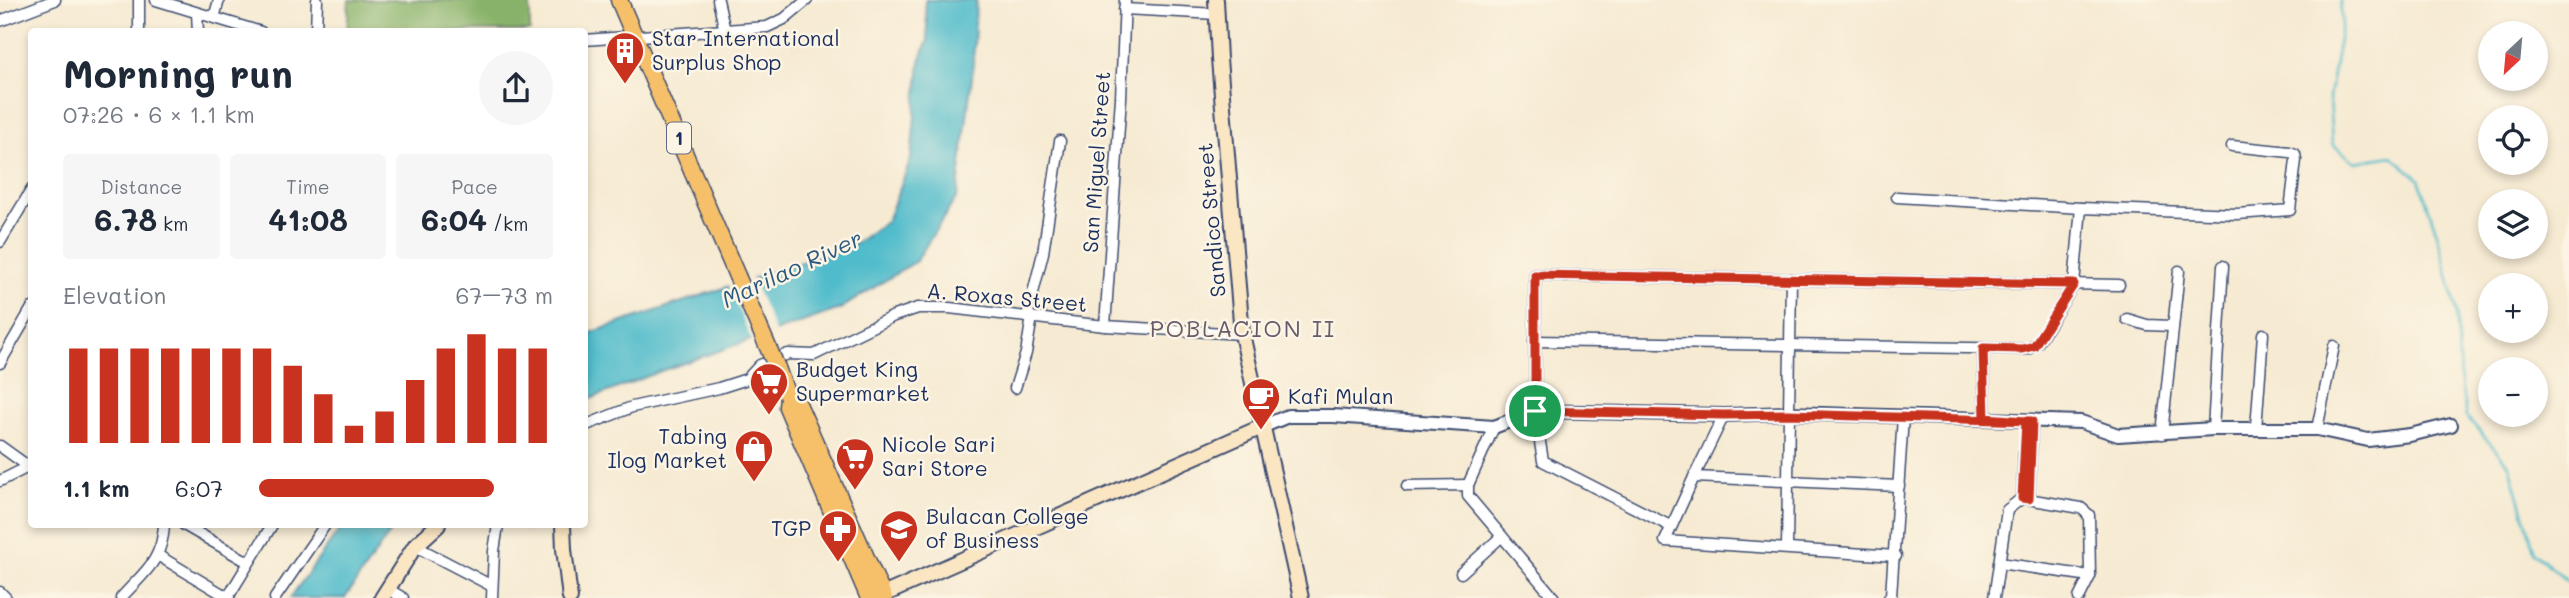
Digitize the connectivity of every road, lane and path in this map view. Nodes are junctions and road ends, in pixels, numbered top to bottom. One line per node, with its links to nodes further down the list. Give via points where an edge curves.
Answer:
1 (55, 0): 13 (street)
2 (139, 0): 14 (street)
3 (156, 0): 11 (street)
4 (219, 0): 12 (street)
5 (317, 0): 17 (street)
6 (619, 0): 19 (highway, 1)
7 (718, 0): 18 (street)
8 (807, 0): 18 (street, via 767,27)
9 (1124, 5): 10 (street); 35 (street, San Miguel Street)
10 (1217, 7): 37 (main road, Sandico Street)
11 (197, 13): 12 (street); 15 (street)
12 (214, 18): 16 (street)
13 (0, 21)
14 (139, 28)
15 (198, 28)
16 (248, 28)
17 (316, 28)
18 (725, 32): 19 (street)
19 (635, 37): 20 (street); 90 (highway, 1, bridge, via 777,368 787,407)
20 (588, 40)
21 (1060, 141): 33 (street)
22 (2232, 146): 25 (street, via 2295,154 2290,210 2237,214)
23 (28, 196): 26 (street)
24 (1897, 197): 25 (street)
25 (2081, 208): 30 (street)
26 (0, 242)
27 (2223, 266): 55 (street)
28 (2179, 271): 36 (street)
29 (1791, 279): 30 (street); 39 (street, via 1535,275); 40 (street)
30 (2074, 284): 31 (street); 42 (street, via 2034,346)
31 (2119, 285)
32 (28, 315): 43 (street)
33 (1030, 317): 35 (street, A. Roxas Street); 44 (street, via 1026,353); 51 (street, A. Roxas Street, via 918,308 814,355 788,354 760,365 747,379 632,407)
34 (2127, 319): 36 (street)
35 (1105, 326): 37 (street, A. Roxas Street)
36 (2171, 326): 58 (street)
37 (1242, 334): 53 (main road, Sandico Street)
38 (2263, 334): 56 (street)
39 (1534, 341): 40 (street); 45 (street)
40 (1788, 346): 42 (street); 46 (street)
41 (2334, 346): 57 (street)
42 (1983, 348): 49 (street)
43 (0, 363)
44 (1015, 388)
45 (1535, 411): 47 (street); 54 (street); 69 (street, via 1545,463)
46 (1788, 414): 47 (street); 48 (street); 64 (street)
47 (1724, 415): 62 (street)
48 (1903, 417): 49 (street); 67 (street)
49 (1985, 418): 50 (street)
50 (2029, 421): 58 (street, via 2081,422 2118,435); 68 (street)
51 (588, 424)
52 (2451, 425): 57 (street, via 2368,440)
53 (1264, 426): 54 (street, via 1288,416 1333,416); 90 (main road); 97 (main road, Sandico Street)
54 (1494, 427): 65 (street)
55 (2213, 429): 56 (street); 58 (street)
56 (2256, 429): 57 (street)
57 (2317, 429)
58 (2162, 434)
59 (0, 446): 60 (street)
60 (28, 467)
61 (28, 469): 63 (street)
62 (1694, 477): 64 (street); 69 (street)
63 (0, 481)
64 (1789, 483): 67 (street); 79 (street)
65 (1468, 485): 66 (street); 77 (street, via 1468,496)
66 (1407, 486)
67 (1899, 486): 81 (street)
68 (2025, 499): 83 (street, via 2007,510); 85 (street, via 2086,510 2091,520)
69 (1670, 526): 79 (street, via 1665,541)
70 (164, 528): 80 (street)
71 (189, 528): 82 (street)
72 (268, 528): 82 (street)
73 (323, 528): 93 (street)
74 (435, 528): 78 (main road)
75 (498, 528): 86 (street)
76 (563, 528): 96 (main road)
77 (1502, 536): 84 (street); 98 (street)
78 (415, 546): 86 (street); 88 (main road)
79 (1787, 548): 81 (street)
80 (159, 556): 89 (street); 92 (street)
81 (1896, 556): 99 (street)
82 (248, 562): 89 (street)
83 (1999, 563): 85 (street); 100 (street)
84 (1461, 573)
85 (2090, 576): 101 (street)
86 (492, 586): 95 (street)
87 (0, 592): 91 (street)
88 (385, 593): 94 (street)
89 (228, 597)
90 (878, 597)
91 (6, 598)
92 (121, 598)
93 (275, 598)
94 (403, 598)
95 (492, 598)
96 (570, 598)
97 (1301, 598)
98 (1555, 598)
99 (1889, 598)
100 (1994, 598)
101 (2079, 598)

